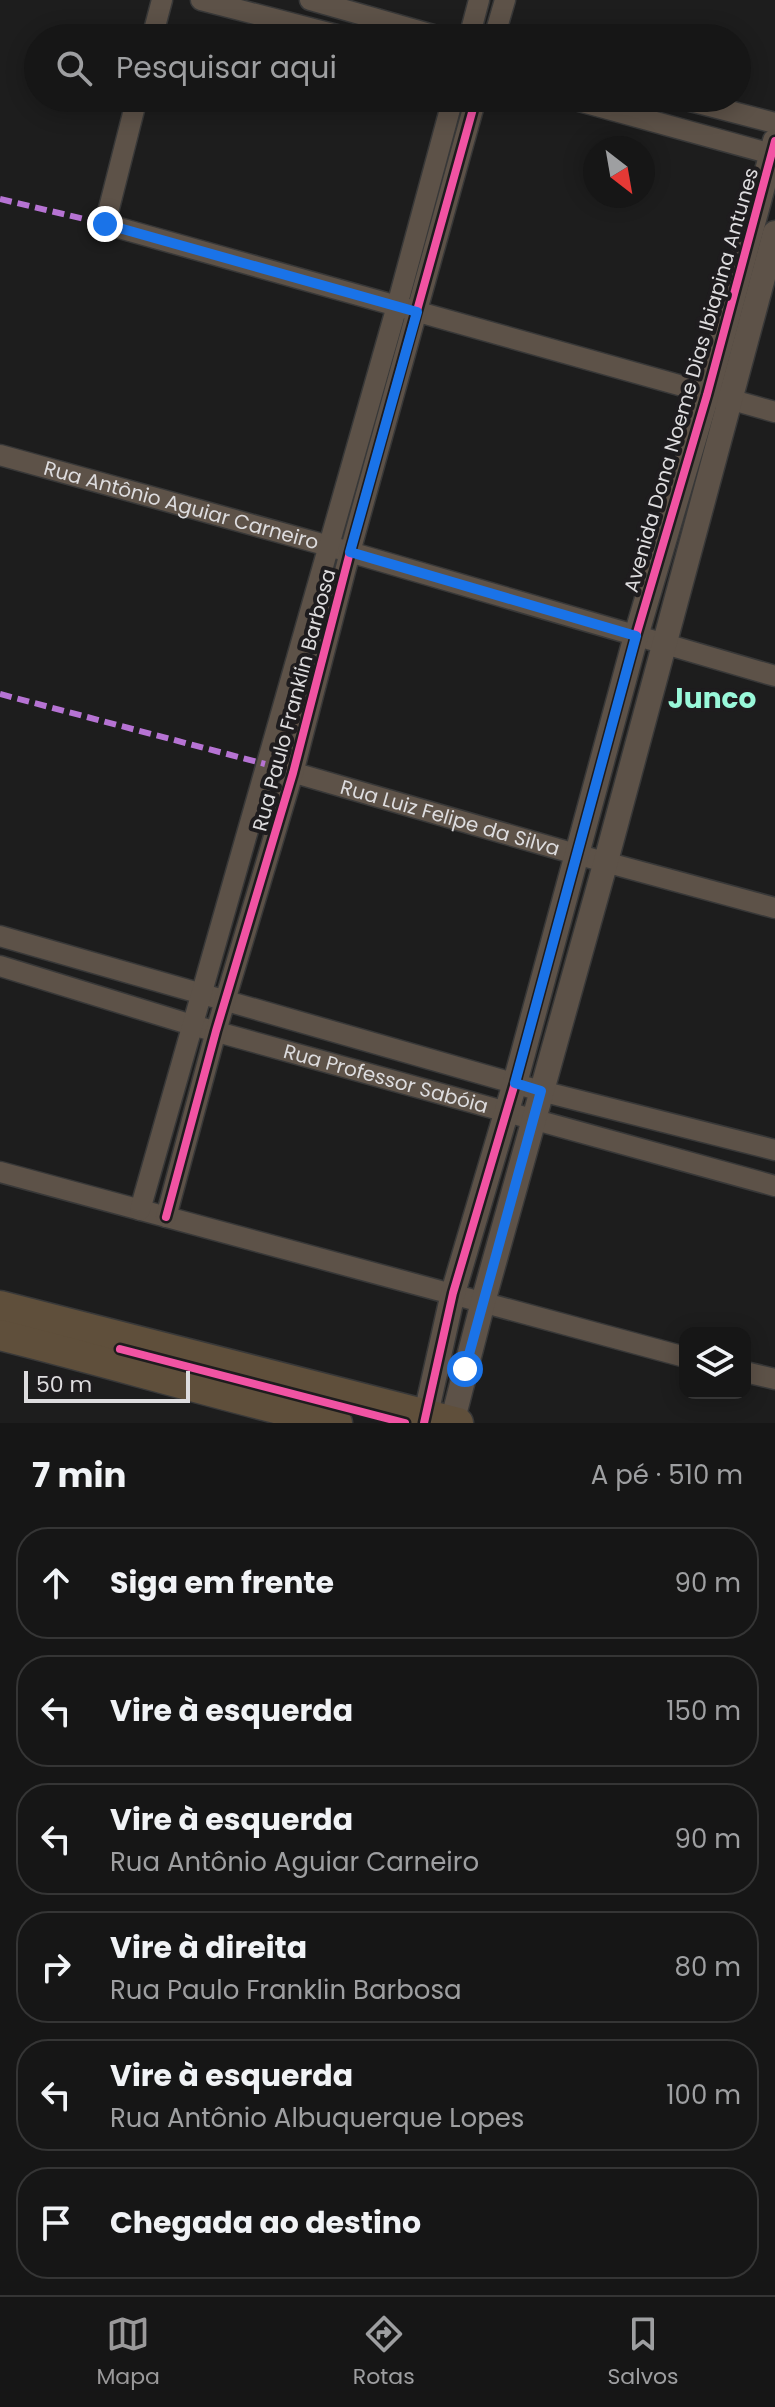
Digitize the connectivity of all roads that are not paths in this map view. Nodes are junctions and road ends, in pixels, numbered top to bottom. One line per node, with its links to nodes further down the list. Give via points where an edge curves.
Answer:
1 (162, 0): 6 (street)
2 (201, 0): 7 (street)
3 (311, 0): 8 (street); 9 (street)
4 (479, 0): 10 (street)
5 (505, 0): 11 (street)
6 (156, 24)
7 (295, 24)
8 (304, 24)
9 (395, 24)
10 (473, 24)
11 (498, 24)
12 (133, 112): 22 (street, via 105,224)
13 (450, 112): 22 (street, Rua Paulo Franklin Barbosa)
14 (471, 112): 22 (street, Rua Paulo Franklin Barbosa)
15 (631, 112): 19 (street)
16 (676, 112): 19 (street)
17 (733, 112): 18 (street)
18 (775, 123)
19 (672, 126): 20 (street)
20 (774, 150): 23 (street, Avenida Dona Noeme Dias Ibiapina Antunes)
21 (775, 233): 23 (street, Avenida Dona Noeme Dias Ibiapina Antunes)
22 (407, 309): 23 (street); 26 (street, Rua Paulo Franklin Barbosa); 27 (street, Rua Paulo Franklin Barbosa)
23 (719, 398): 24 (street); 28 (street, Avenida Dona Noeme Dias Ibiapina Antunes); 29 (street, Avenida Dona Noeme Dias Ibiapina Antunes)
24 (775, 412)
25 (0, 455): 26 (street, Rua Antônio Aguiar Carneiro)
26 (329, 546): 27 (street, Rua Antônio Aguiar Carneiro); 31 (street, Rua Paulo Franklin Barbosa)
27 (350, 552): 28 (street, Rua Antônio Aguiar Carneiro); 32 (street, Rua Paulo Franklin Barbosa)
28 (636, 636): 29 (street, Rua Antônio Aguiar Carneiro); 35 (street, Avenida Dona Noeme Dias Ibiapina Antunes)
29 (664, 645): 30 (street, Rua Antônio Aguiar Carneiro); 36 (street, Avenida Dona Noeme Dias Ibiapina Antunes)
30 (775, 676)
31 (287, 690): 32 (street); 33 (street, Rua Paulo Franklin Barbosa)
32 (312, 696): 34 (street, Rua Paulo Franklin Barbosa)
33 (265, 764): 34 (street, Rua Luiz Felipe da Silva); 40 (street, Rua Paulo Franklin Barbosa)
34 (293, 773): 35 (street, Rua Luiz Felipe da Silva); 41 (street, Rua Paulo Franklin Barbosa)
35 (579, 855): 36 (street, Rua Luiz Felipe da Silva); 44 (street, Avenida Dona Noeme Dias Ibiapina Antunes)
36 (606, 861): 37 (street, Rua Luiz Felipe da Silva); 45 (street, Avenida Dona Noeme Dias Ibiapina Antunes)
37 (775, 908)
38 (0, 936): 40 (street, Rua Professor Sabóia)
39 (0, 966): 42 (street, Rua Professor Sabóia)
40 (201, 994): 41 (street, Rua Professor Sabóia); 42 (street, Rua Paulo Franklin Barbosa)
41 (225, 999): 43 (street, Rua Paulo Franklin Barbosa); 44 (street, Rua Professor Sabóia)
42 (192, 1025): 43 (street, Rua Professor Sabóia); 53 (street, Rua Paulo Franklin Barbosa)
43 (216, 1031): 46 (street, Rua Professor Sabóia); 54 (street, Rua Paulo Franklin Barbosa)
44 (515, 1083): 45 (street, Rua Professor Sabóia); 46 (street, Avenida Dona Noeme Dias Ibiapina Antunes)
45 (541, 1091): 47 (street, Avenida Dona Noeme Dias Ibiapina Antunes); 48 (street, Rua Professor Sabóia)
46 (507, 1110): 47 (street, Rua Professor Sabóia); 55 (street, Avenida Dona Noeme Dias Ibiapina Antunes)
47 (534, 1118): 50 (street, Rua Professor Sabóia); 56 (street, Avenida Dona Noeme Dias Ibiapina Antunes)
48 (697, 1129): 49 (street, Rua Professor Sabóia); 50 (street)
49 (775, 1150)
50 (687, 1161): 52 (street, Rua Professor Sabóia)
51 (0, 1172): 53 (street)
52 (775, 1186)
53 (140, 1210): 54 (street)
54 (166, 1217): 55 (street)
55 (453, 1293): 56 (street); 64 (street, Avenida Dona Noeme Dias Ibiapina Antunes)
56 (483, 1302): 59 (street); 64 (street, Avenida Dona Noeme Dias Ibiapina Antunes)
57 (0, 1306): 61 (main road)
58 (0, 1335): 63 (main road, via 129,1367)
59 (679, 1355)
60 (751, 1373): 62 (street)
61 (259, 1374): 63 (street); 64 (main road)
62 (775, 1379)
63 (249, 1413): 65 (main road)
64 (442, 1421)
65 (337, 1423)

